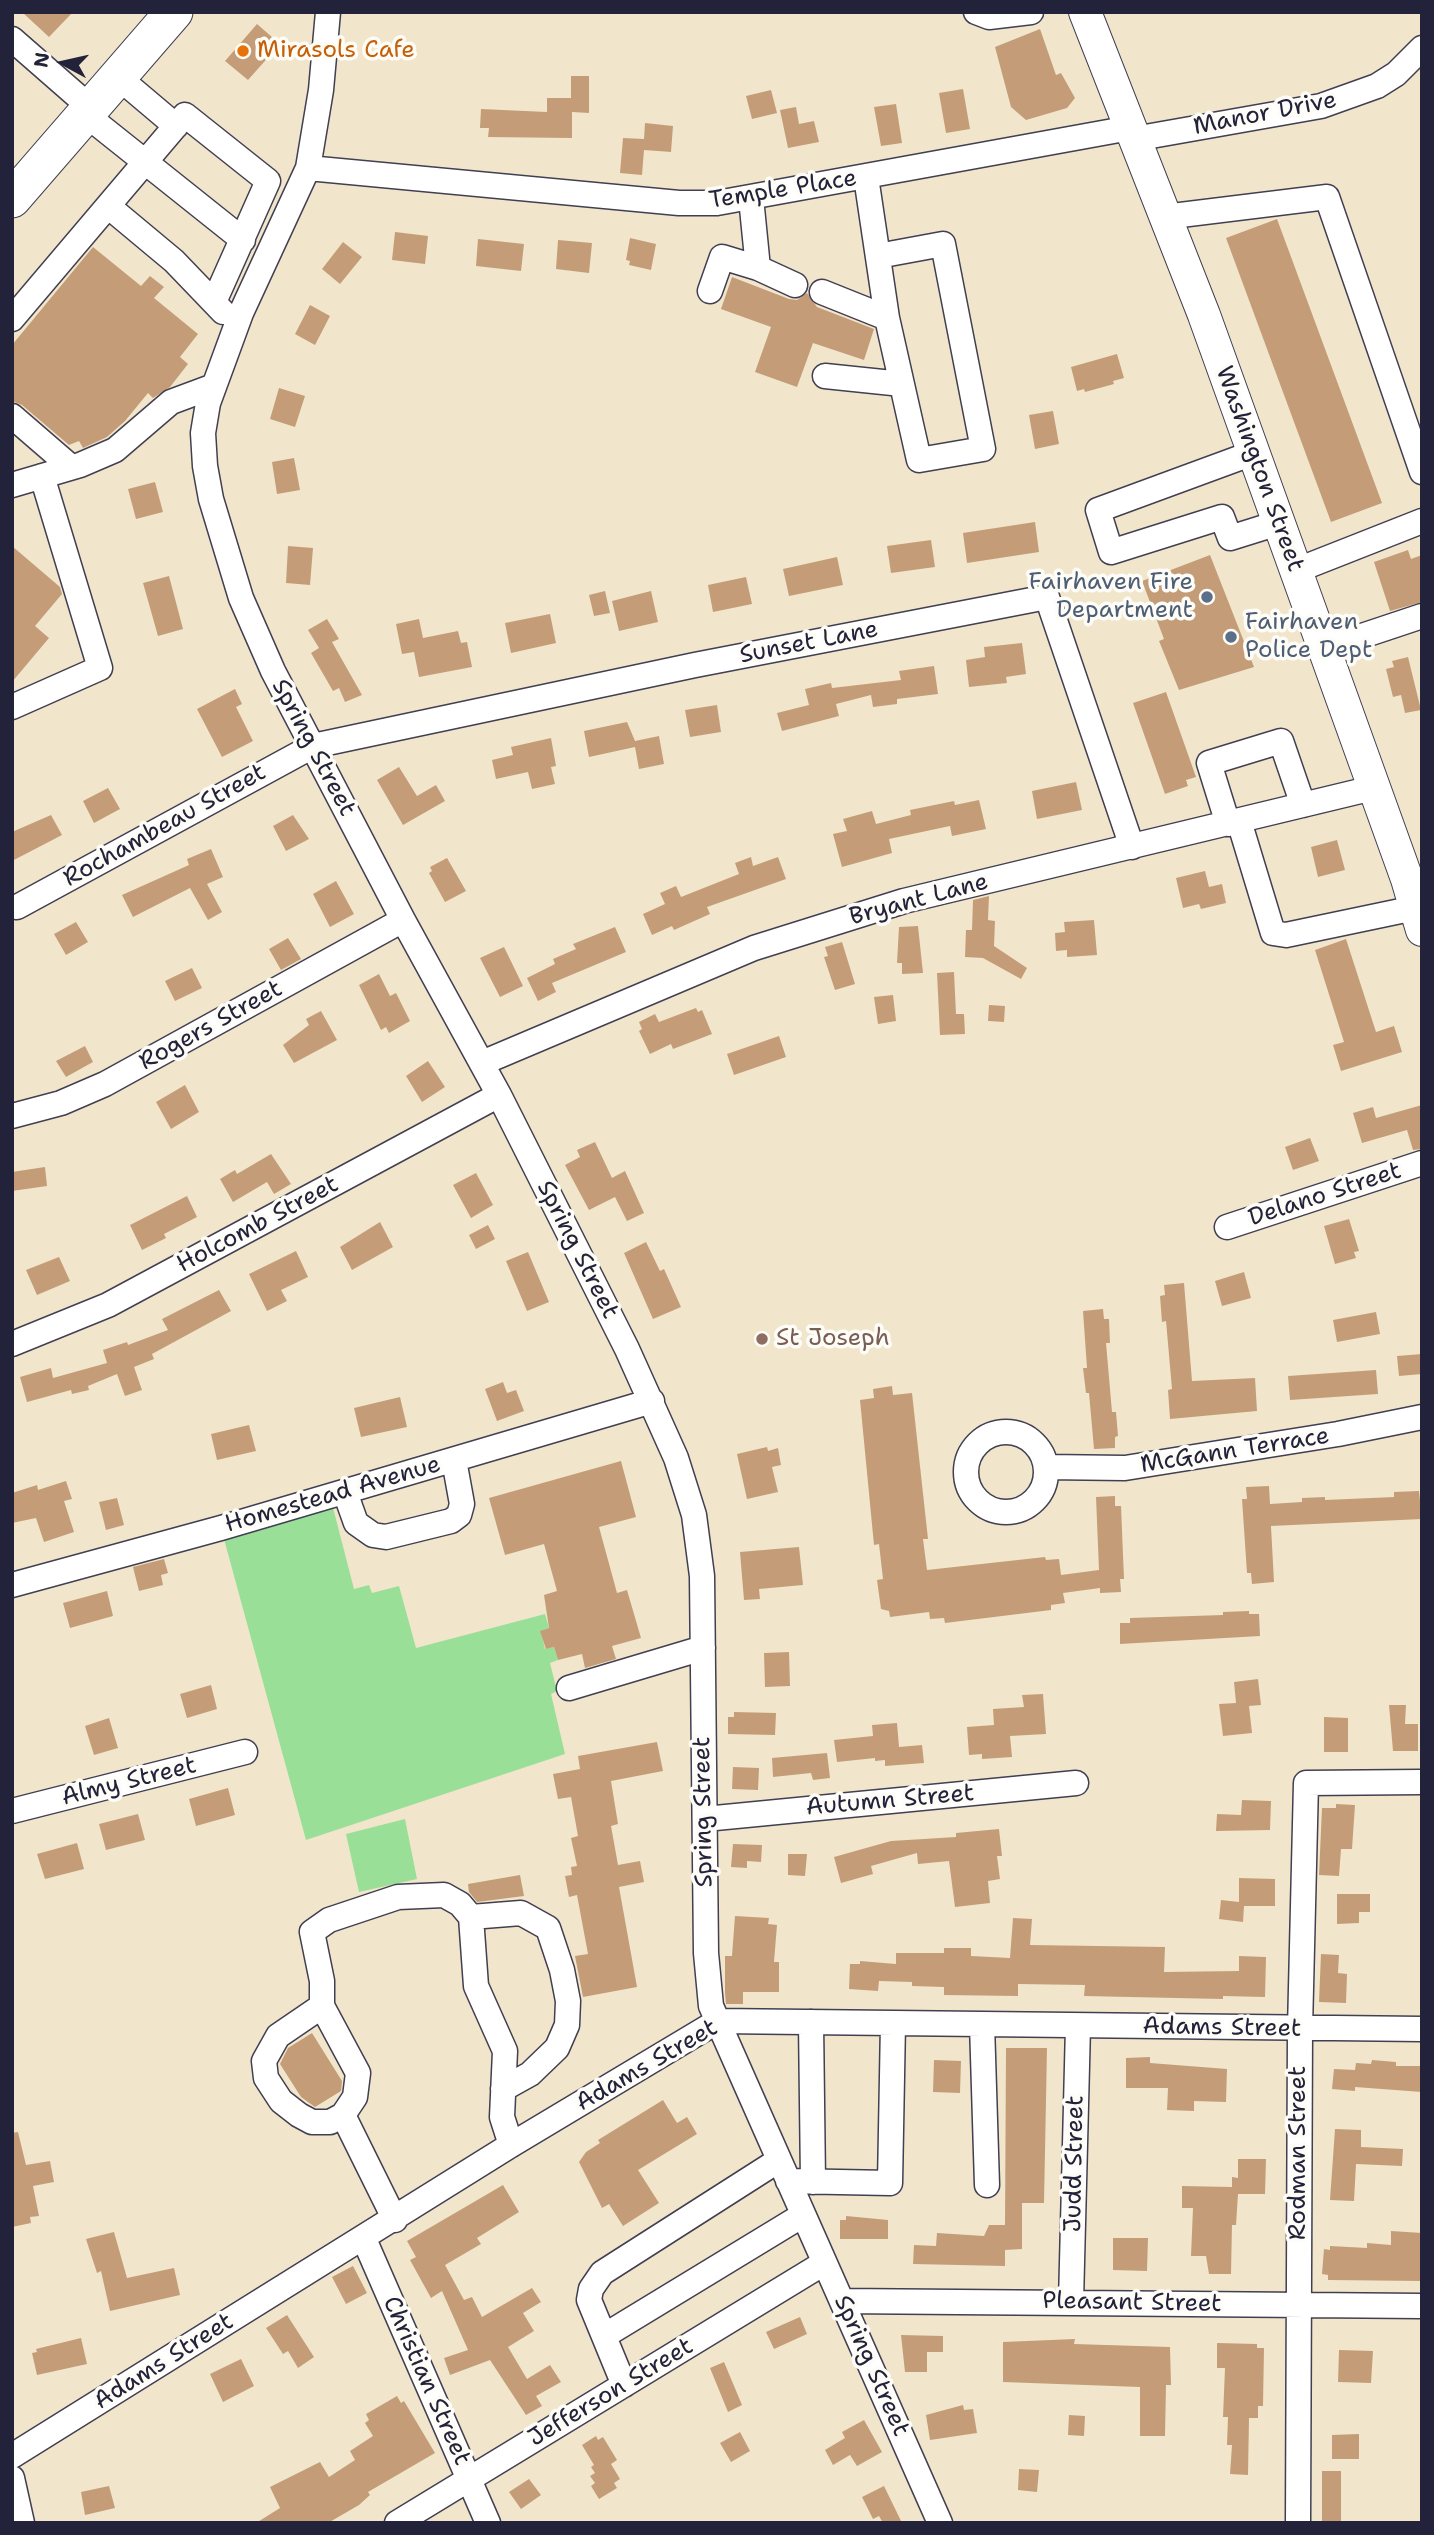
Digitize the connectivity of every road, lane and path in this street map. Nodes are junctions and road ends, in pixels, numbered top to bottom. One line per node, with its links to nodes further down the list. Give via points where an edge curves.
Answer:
1 (174, 12): 8 (highway)
2 (328, 12): 13 (street, Spring Street)
3 (976, 12): 4 (street, via 989,17)
4 (1031, 12)
5 (1086, 12): 11 (main road, Washington Street)
6 (12, 39): 9 (street)
7 (1422, 48): 11 (street, Manor Drive, via 1377,86 1321,106)
8 (118, 77): 9 (highway); 10 (street)
9 (88, 111): 12 (street); 15 (highway)
10 (176, 126): 12 (street); 19 (street, via 185,115 268,181)
11 (1132, 134): 14 (street, Temple Place); 18 (main road, Washington Street)
12 (146, 162): 17 (street); 19 (street)
13 (308, 168): 16 (street, Temple Place, via 680,203 717,204); 28 (street, Spring Street)
14 (866, 177): 16 (street, Temple Place); 20 (street)
15 (13, 198)
16 (751, 198): 21 (street)
17 (108, 206): 25 (street, via 174,261); 27 (street)
18 (1164, 217): 33 (main road, Washington Street); 35 (street, via 1327,197)
19 (243, 240): 25 (street)
20 (878, 256): 26 (street); 30 (street, via 943,244 983,449 919,460)
21 (758, 268): 22 (street); 23 (street, via 722,257)
22 (795, 285)
23 (710, 292)
24 (822, 292): 26 (street)
25 (214, 302): 28 (street)
26 (887, 318): 30 (street)
27 (12, 319)
28 (236, 324): 31 (street, Spring Street)
29 (825, 376): 30 (street)
30 (902, 384)
31 (214, 386): 34 (street, via 171,402 115,450); 44 (street, Spring Street, via 204,444 219,532 253,631)
32 (12, 416): 34 (street)
33 (1253, 453): 39 (main road, Washington Street); 39 (street, via 1098,510 1111,552 1222,517 1230,538)
34 (71, 467): 36 (street)
35 (1422, 472)
36 (42, 476): 37 (street); 43 (street, via 100,668)
37 (12, 485)
38 (1422, 521): 40 (street)
39 (1278, 523): 40 (main road, Washington Street)
40 (1295, 571): 42 (main road, Washington Street)
41 (1422, 616): 42 (street)
42 (1323, 649): 45 (main road, Washington Street)
43 (12, 707)
44 (313, 746): 48 (street, Sunset Lane, via 1047,597); 50 (street, Rochambeau Street); 51 (street, Spring Street)
45 (1373, 788): 46 (street, Bryant Lane); 49 (main road, Washington Street)
46 (1303, 805): 47 (street, Bryant Lane); 47 (street, via 1281,741 1209,763)
47 (1234, 822): 48 (street, Bryant Lane); 49 (street, via 1273,933 1286,935)
48 (1132, 847): 52 (street, Bryant Lane, via 904,901 754,948)
49 (1416, 898)
50 (17, 907)
51 (402, 920): 52 (street, Spring Street); 54 (street, Rogers Street, via 105,1084 61,1103)
52 (482, 1063): 53 (street, Spring Street)
53 (499, 1095): 57 (street, Holcomb Street, via 108,1305); 58 (street, Spring Street)
54 (12, 1116)
55 (1422, 1163): 56 (street, Delano Street)
56 (1227, 1227)
57 (12, 1345)
58 (652, 1401): 60 (street, Homestead Avenue); 64 (street, Spring Street, via 694,1515)
59 (1422, 1417): 61 (street, McGann Terrace, via 1125,1468)
60 (454, 1460): 62 (street, Homestead Avenue); 62 (street, via 463,1504 451,1521 386,1537 373,1535 356,1523)
61 (1046, 1467)
62 (345, 1492): 63 (street, Homestead Avenue)
63 (12, 1585)
64 (704, 1648): 65 (street); 70 (street, Spring Street)
65 (569, 1688)
66 (245, 1752): 69 (street, Almy Street)
67 (1422, 1782): 78 (street, Rodman Street, via 1306,1783)
68 (1076, 1783): 70 (street, Autumn Street)
69 (12, 1811)
70 (705, 1819): 73 (street, Spring Street, via 706,1974)
71 (471, 1917): 72 (street, via 444,1895 398,1897 329,1920 312,1932); 80 (street, via 476,1986 505,2050); 80 (street, via 521,1913 548,1928 568,2001 567,2025 557,2048 530,2074)
72 (322, 2006): 81 (street, via 358,2073 355,2097); 81 (street, via 278,2036 264,2061 267,2078 281,2101 312,2122 330,2122)
73 (718, 2021): 74 (street, Adams Street); 82 (street, Adams Street); 83 (street, Spring Street)
74 (811, 2022): 75 (street, Adams Street); 83 (street)
75 (893, 2023): 76 (street, Adams Street); 83 (street, via 890,2183)
76 (982, 2024): 77 (street, Adams Street); 84 (street)
77 (1078, 2026): 78 (street, Adams Street); 90 (street, Judd Street)
78 (1300, 2029): 79 (street, Adams Street); 91 (street, Rodman Street)
79 (1422, 2029)
80 (503, 2089): 82 (street, via 502,2117)
81 (343, 2115): 86 (street)
82 (511, 2145): 86 (street, Adams Street)
83 (793, 2174): 85 (street, Spring Street); 93 (street, via 602,2273 589,2300)
84 (987, 2185)
85 (803, 2215): 88 (street, Spring Street); 93 (street)
86 (395, 2220): 87 (street, Adams Street)
87 (364, 2239): 95 (street, Adams Street); 97 (street, Christian Street)
88 (824, 2263): 89 (street, Spring Street); 94 (street, Jefferson Street)
89 (842, 2301): 90 (street, Pleasant Street); 101 (street, Spring Street)
90 (1071, 2302): 91 (street, Pleasant Street)
91 (1299, 2304): 92 (street, Pleasant Street); 102 (street, Rodman Street)
92 (1422, 2306)
93 (604, 2336): 94 (street)
94 (624, 2385): 97 (street, Jefferson Street)
95 (12, 2456)
96 (12, 2478): 98 (street)
97 (469, 2480): 99 (street, Jefferson Street); 100 (street, Christian Street)
98 (22, 2523)
99 (397, 2523)
100 (488, 2523)
101 (940, 2523)
102 (1298, 2523)

